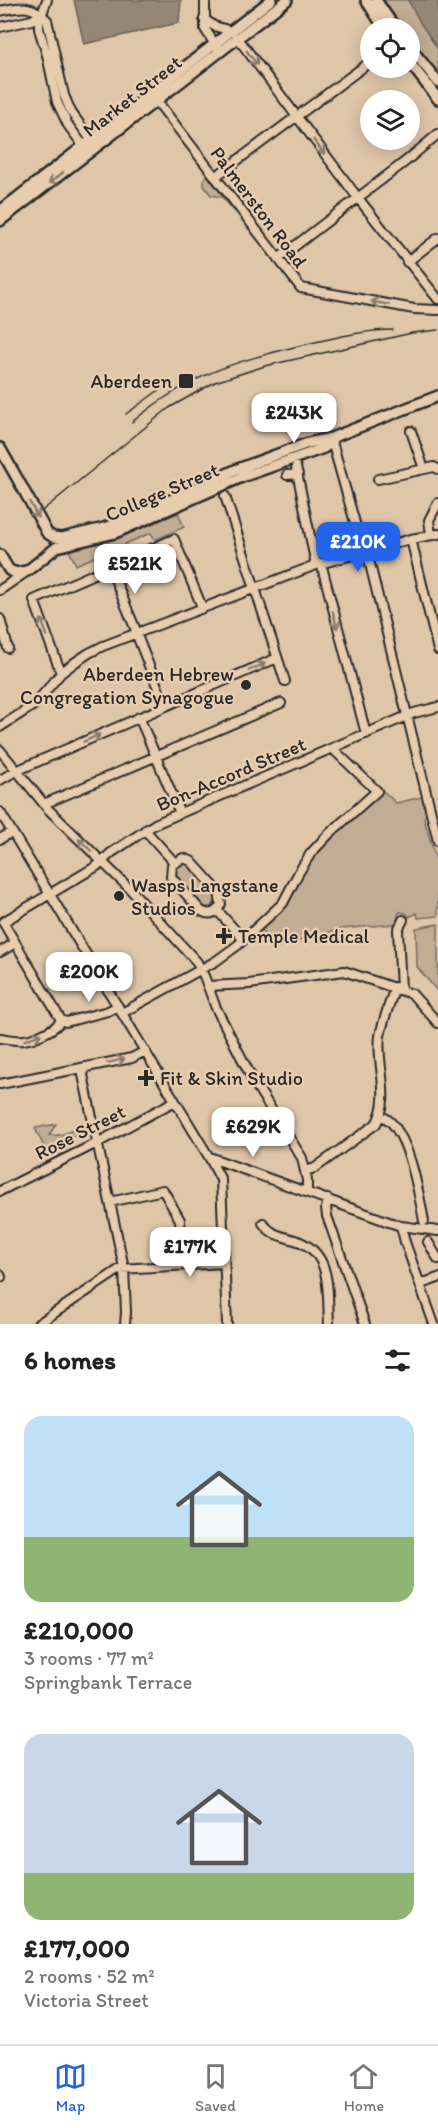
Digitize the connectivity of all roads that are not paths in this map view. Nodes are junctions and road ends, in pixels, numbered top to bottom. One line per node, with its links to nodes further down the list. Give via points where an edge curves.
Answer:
1 (47, 0): 8 (street)
2 (205, 0): 11 (street)
3 (271, 0): 13 (main road, Market Street)
4 (287, 0): 13 (main road, Market Street)
5 (366, 0): 9 (main road)
6 (376, 0): 10 (main road)
7 (0, 11): 8 (street, via 23,7)
8 (41, 14): 12 (street, via 33,20); 23 (street, via 39,29 57,102 68,125)
9 (378, 18)
10 (388, 18)
11 (204, 19): 13 (street); 14 (street, via 206,32)
12 (0, 27)
13 (234, 34): 14 (main road, Market Street); 21 (street, one-way to 21)
14 (217, 47): 19 (main road, Market Street)
15 (420, 60): 18 (main road)
16 (360, 69): 21 (street)
17 (420, 76): 20 (main road)
18 (438, 82)
19 (155, 95): 23 (main road, Market Street); 24 (street, Palmerston Road)
20 (438, 99)
21 (296, 117): 24 (street); 25 (street, one-way to 25)
22 (438, 134): 25 (street)
23 (90, 146): 26 (main road, Market Street); 27 (main road, Market Street, one-way to 27)
24 (215, 177): 29 (street, Palmerston Road)
25 (358, 198): 29 (street); 30 (street)
26 (3, 208)
27 (0, 221)
28 (438, 238): 30 (street)
29 (278, 259): 32 (street, Palmerston Road, one-way to 29, via 304,289)
30 (407, 262): 31 (street)
31 (438, 299)
32 (438, 310)
33 (438, 396): 35 (main road)
34 (411, 431): 37 (street)
35 (331, 438): 43 (main road, College Street, via 235,470 104,528 62,538); 46 (street); 47 (main road, College Street, via 324,448 238,479 139,524)
36 (0, 448): 43 (main road, one-way to 43, bridge)
37 (424, 469): 38 (street); 40 (street)
38 (438, 469)
39 (287, 476): 49 (street, via 297,470)
40 (378, 479)
41 (225, 495): 53 (street)
42 (438, 503): 44 (street, via 429,520)
43 (47, 533): 47 (main road)
44 (434, 535): 45 (street)
45 (411, 539): 46 (street); 57 (street)
46 (365, 551): 49 (street); 67 (street)
47 (50, 552): 52 (main road)
48 (0, 555): 51 (main road)
49 (319, 564): 53 (street); 70 (street, one-way to 70)
50 (110, 567): 55 (street, via 174,539); 58 (street); 62 (street, one-way to 50, via 34,600)
51 (9, 570): 52 (main road); 54 (street)
52 (27, 571): 54 (street)
53 (254, 587): 55 (street); 61 (street)
54 (0, 590)
55 (202, 608): 58 (street)
56 (0, 619): 59 (street)
57 (435, 623): 60 (street)
58 (136, 633): 62 (street, via 89,653); 65 (street)
59 (8, 648)
60 (438, 650)
61 (277, 658): 63 (street); 65 (street, one-way to 61)
62 (61, 674): 69 (street, via 34,705)
63 (285, 681)
64 (281, 703): 73 (street)
65 (165, 706): 68 (street)
66 (438, 706): 67 (street, Bon-Accord Street)
67 (408, 716): 70 (street, Bon-Accord Street); 82 (street)
68 (139, 717): 73 (street); 74 (street, one-way to 68)
69 (0, 727)
70 (366, 734): 71 (street, Bon-Accord Street)
71 (332, 748): 78 (street, Bon-Accord Street); 88 (street, via 377,790 311,853 283,903)
72 (0, 750): 74 (street)
73 (156, 757): 76 (street); 78 (street)
74 (16, 771): 75 (street); 76 (street)
75 (0, 780)
76 (44, 804): 83 (street, one-way to 76)
77 (0, 812): 80 (street)
78 (180, 813): 79 (street, Bon-Accord Street)
79 (145, 830): 83 (street, Bon-Accord Street); 84 (street)
80 (12, 832): 81 (street); 85 (street)
81 (0, 839)
82 (438, 841)
83 (102, 861): 85 (street, Bon-Accord Street); 91 (street)
84 (174, 862): 86 (street, via 183,858 194,864 221,896); 86 (street, via 171,877 199,909 207,914)
85 (50, 894): 89 (street, Bon-Accord Street, via 3,922); 94 (street)
86 (218, 910): 88 (street)
87 (403, 920): 93 (street, via 398,930)
88 (243, 939): 91 (street)
89 (15, 943): 90 (street); 95 (street)
90 (0, 952)
91 (201, 969): 92 (street); 94 (street)
92 (208, 986): 93 (street, via 260,983 337,971); 106 (street, via 254,1082 298,1152)
93 (398, 988): 96 (street, via 412,994); 102 (street, via 380,1036)
94 (120, 1010): 95 (street); 98 (street)
95 (61, 1020): 97 (street, one-way to 95, via 30,1039 58,1026)
96 (438, 1023)
97 (0, 1038)
98 (145, 1051): 99 (street, one-way to 98); 101 (street)
99 (81, 1071): 100 (street); 103 (street)
100 (0, 1084)
101 (175, 1101): 103 (street, Rose Street); 104 (street)
102 (381, 1116): 106 (street, via 376,1124 315,1168); 113 (street, via 391,1120 409,1153)
103 (97, 1143): 109 (street, Rose Street); 112 (street)
104 (209, 1157): 105 (street); 107 (street)
105 (229, 1163): 107 (street); 108 (street)
106 (305, 1171): 108 (street); 110 (street)
107 (221, 1180): 119 (street)
108 (297, 1188): 110 (street)
109 (0, 1191)
110 (307, 1191): 111 (street)
111 (328, 1199): 115 (street); 128 (street, via 327,1216)
112 (110, 1202): 120 (street, via 164,1190 180,1220); 121 (street)
113 (424, 1221)
114 (263, 1222): 127 (street, via 271,1233 304,1244 320,1258 326,1273)
115 (401, 1226): 116 (street); 123 (street)
116 (438, 1231)
117 (428, 1242): 118 (street)
118 (438, 1259)
119 (224, 1263): 120 (street); 126 (street)
120 (183, 1265): 121 (street)
121 (124, 1268): 124 (street); 125 (street)
122 (438, 1278): 123 (street)
123 (421, 1284): 129 (street)
124 (38, 1324)
125 (125, 1324)
126 (227, 1324)
127 (329, 1324)
128 (365, 1324)
129 (434, 1324)

